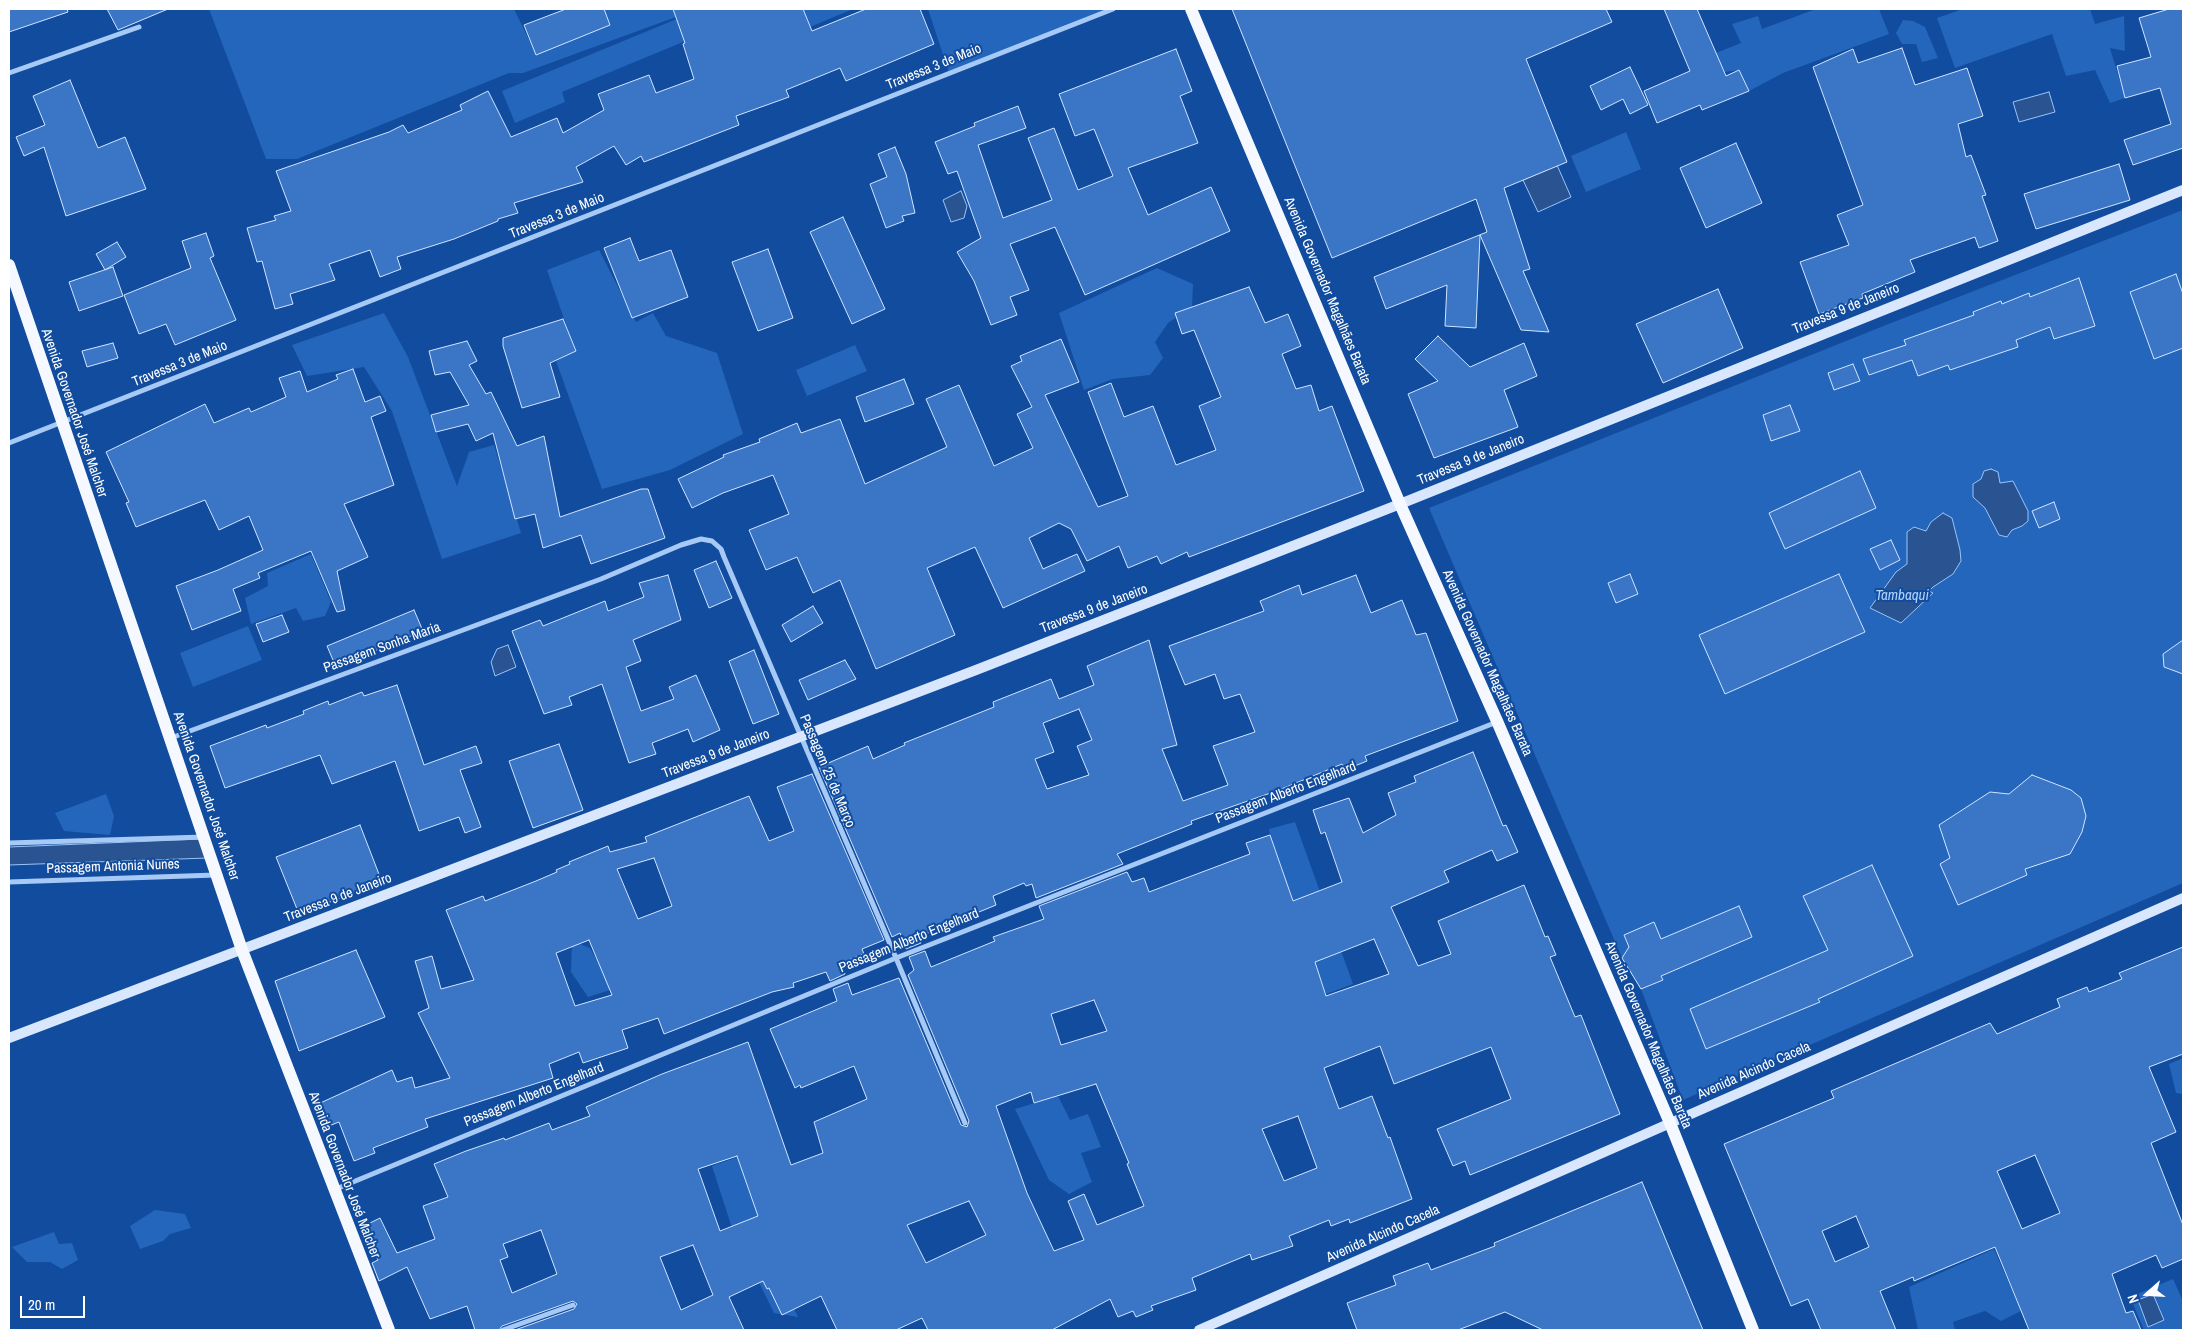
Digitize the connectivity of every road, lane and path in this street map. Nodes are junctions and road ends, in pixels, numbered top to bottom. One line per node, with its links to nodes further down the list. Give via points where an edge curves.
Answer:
1 (1113, 9): 7 (street, Travessa 3 de Maio)
2 (1191, 9): 9 (main road, Avenida Governador Magalhães Barata)
3 (139, 27): 4 (street)
4 (9, 74)
5 (2183, 190): 9 (main road, Travessa 9 de Janeiro)
6 (9, 266): 7 (main road, Avenida Governador José Malcher)
7 (62, 423): 8 (street, Travessa 3 de Maio); 13 (main road, Avenida Governador José Malcher)
8 (9, 444)
9 (1400, 504): 11 (main road, Avenida Governador Magalhães Barata); 12 (main road, Travessa 9 de Janeiro)
10 (600, 579): 12 (street, Passagem 25 de Março, via 701,539 717,544); 13 (street, Passagem Sonha Maria)
11 (1497, 722): 20 (street, Passagem Alberto Engelhard); 22 (main road, Avenida Governador Magalhães Barata)
12 (800, 736): 19 (main road, Travessa 9 de Janeiro); 20 (street, Passagem 25 de Março)
13 (170, 738): 14 (main road, Avenida Governador José Malcher)
14 (205, 838): 15 (street); 16 (main road, Avenida Governador José Malcher)
15 (9, 843)
16 (218, 875): 17 (street, Passagem Antonia Nunes); 19 (main road, Avenida Governador José Malcher)
17 (9, 882)
18 (2183, 898): 22 (main road, Avenida Alcindo Cacela)
19 (242, 950): 21 (main road, Travessa 9 de Janeiro); 24 (main road, Avenida Governador José Malcher)
20 (896, 958): 23 (street, Passagem 25 de Março); 24 (street, Passagem Alberto Engelhard)
21 (9, 1038)
22 (1670, 1123): 28 (main road, Avenida Alcindo Cacela); 29 (main road, Avenida Governador Magalhães Barata)
23 (965, 1124)
24 (333, 1190): 26 (main road, Avenida Governador José Malcher)
25 (573, 1305): 27 (street)
26 (389, 1330)
27 (503, 1330)
28 (1199, 1330)
29 (1753, 1330)

